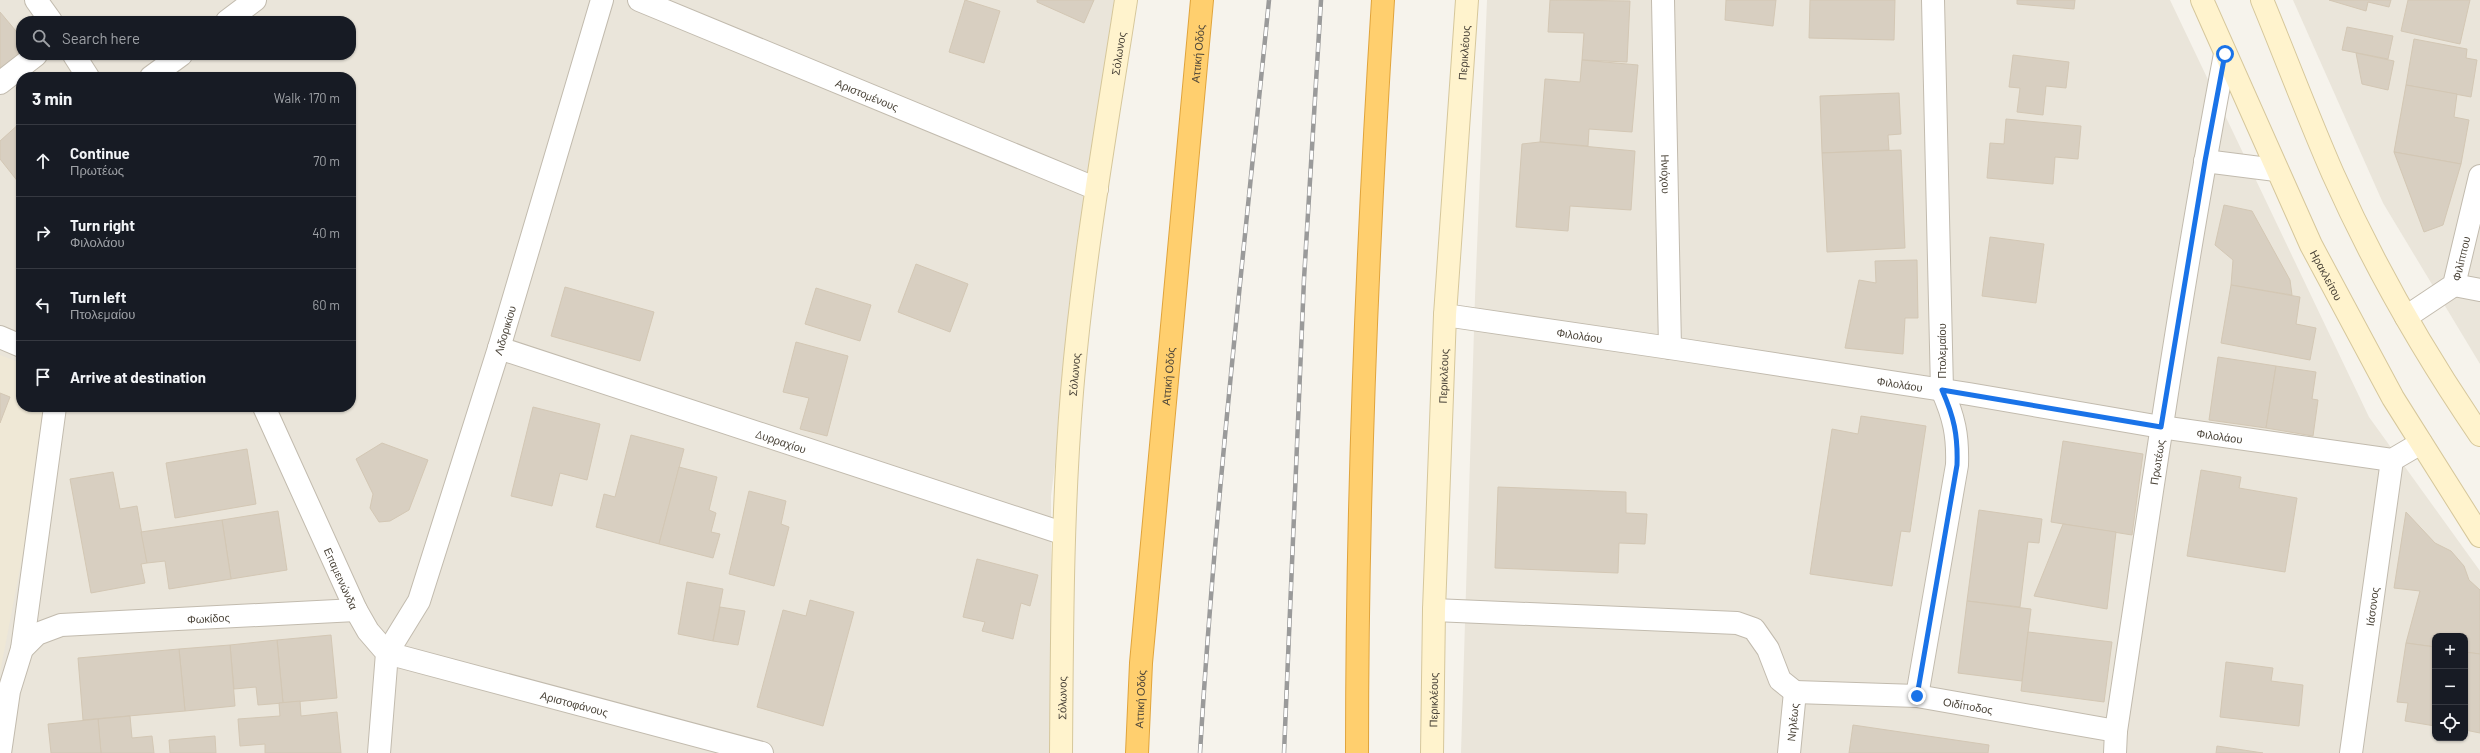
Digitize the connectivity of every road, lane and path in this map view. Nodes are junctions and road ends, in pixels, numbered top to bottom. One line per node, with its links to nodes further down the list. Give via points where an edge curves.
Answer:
1 (36, 0): 13 (street)
2 (255, 0): 14 (street)
3 (602, 0): 32 (street, Λιδορικίου)
4 (639, 0): 25 (street, Αριστομένους)
5 (1126, 0): 25 (street, Σόλωνος)
6 (1202, 0): 54 (highway, Αττική Οδός, via 1141,663)
7 (1383, 0): 55 (highway, via 1370,206)
8 (1467, 0): 28 (street, Περικλέους)
9 (1663, 0): 33 (street, Ηνιόχου)
10 (1933, 0): 34 (street, Πτολεμαίου)
11 (2202, 0): 15 (street, Ηρακλείτου)
12 (2262, 0): 29 (street, via 2333,174)
13 (47, 16)
14 (234, 16)
15 (2225, 54): 22 (street, Πρωτέως); 23 (street, Ηρακλείτου)
16 (30, 60): 21 (street)
17 (77, 60): 19 (street)
18 (174, 60): 20 (street)
19 (85, 72)
20 (158, 72)
21 (0, 83)
22 (2205, 161): 23 (street); 37 (street, Πρωτέως)
23 (2276, 170): 39 (street, Ηρακλείτου, via 2343,306)
24 (2480, 176): 26 (street, Φιλίππου)
25 (1096, 189): 41 (street, Σόλωνος, via 1072,391)
26 (2454, 285): 27 (street); 29 (street, Φιλίππου)
27 (2480, 290)
28 (1445, 315): 33 (street, Φιλολάου); 44 (street, Περικλέους)
29 (2406, 317): 38 (street, via 2438,374)
30 (0, 337): 31 (street)
31 (16, 344)
32 (499, 348): 41 (street, Δυρραχίου); 46 (street, Λιδορικίου, via 419,601)
33 (1670, 348): 34 (street, Φιλολάου)
34 (1942, 390): 37 (street, Φιλολάου); 48 (street, Πτολεμαίου, via 1954,417 1958,445 1957,465)
35 (54, 412): 45 (street)
36 (266, 412): 43 (street, Επαμεινώνδα)
37 (2161, 427): 40 (street, Φιλολάου); 49 (street, Πρωτέως)
38 (2480, 435)
39 (2421, 443): 40 (street); 42 (street, Ηρακλείτου)
40 (2392, 460): 59 (street, Ιάσονος)
41 (1062, 533): 53 (street, Σόλωνος)
42 (2480, 536)
43 (356, 610): 45 (street, Φωκίδος, via 61,625 38,634); 46 (street, Επαμεινώνδα, via 368,631)
44 (1434, 610): 47 (street, via 1737,623 1754,629 1768,649 1780,680); 56 (street, Περικλέους)
45 (22, 649): 50 (street, via 9,691)
46 (387, 653): 51 (street); 52 (street, Αριστοφάνους)
47 (1795, 692): 48 (street, Οιδίποδος); 57 (street, Νηλέως)
48 (1917, 696): 49 (street, Οιδίποδος)
49 (2116, 732): 58 (street, Πρωτέως)
50 (0, 753)
51 (379, 753)
52 (762, 753)
53 (1061, 753)
54 (1137, 753)
55 (1357, 753)
56 (1432, 753)
57 (1789, 753)
58 (2115, 753)
59 (2351, 753)

